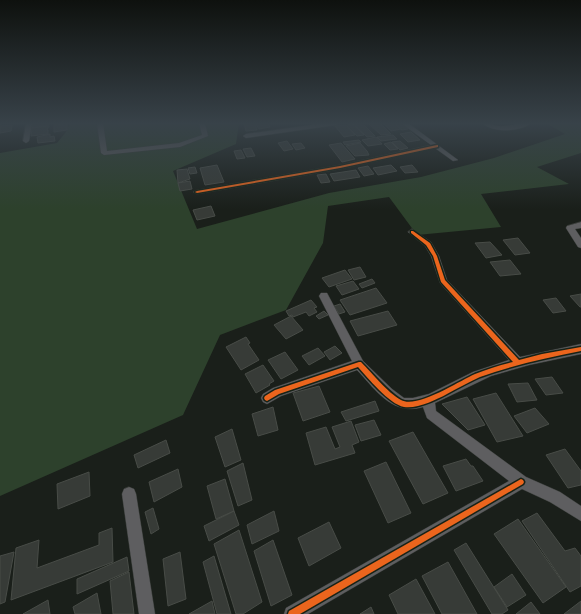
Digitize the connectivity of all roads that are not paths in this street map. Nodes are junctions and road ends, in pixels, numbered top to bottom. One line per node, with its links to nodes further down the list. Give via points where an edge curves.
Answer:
1 (104, 152): 2 (street)
2 (119, 152)
3 (411, 152): 6 (street)
4 (444, 152): 5 (street)
5 (455, 160)
6 (197, 192)
7 (581, 225): 9 (street, via 570,228)
8 (412, 232): 12 (street, via 428,244 443,281)
9 (581, 244)
10 (324, 296): 13 (street)
11 (581, 349): 12 (street)
12 (518, 363): 15 (street, via 478,375)
13 (359, 364): 14 (street); 15 (street, via 394,400 403,404)
14 (267, 398)
15 (428, 400): 16 (street, via 431,414)
16 (521, 482): 18 (street); 20 (street)
17 (129, 494): 19 (street)
18 (581, 514)
19 (147, 614)
20 (292, 614)

